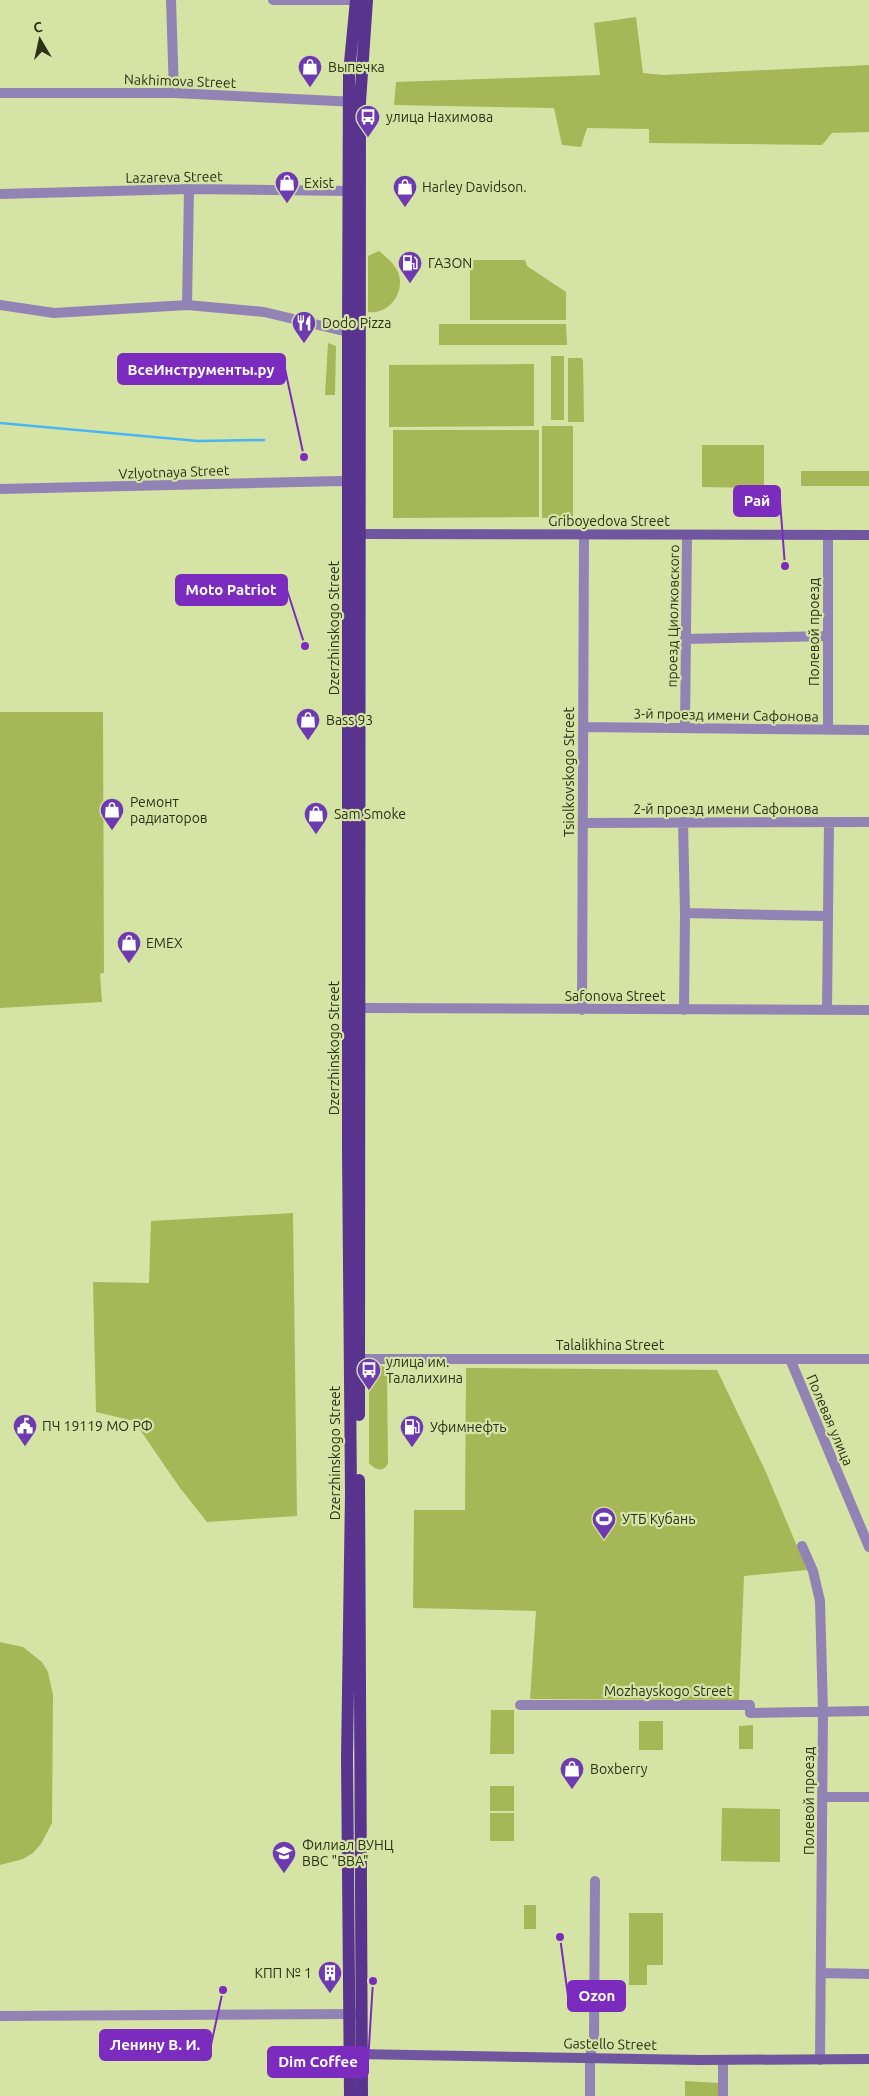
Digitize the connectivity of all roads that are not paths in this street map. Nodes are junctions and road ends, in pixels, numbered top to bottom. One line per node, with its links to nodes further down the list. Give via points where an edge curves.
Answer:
1 (171, 0): 4 (street)
2 (273, 0): 3 (street)
3 (362, 2): 6 (main road, Dzerzhinskogo Street, via 349,73)
4 (174, 93): 5 (street, Nakhimova Street); 6 (street, Nakhimova Street)
5 (0, 94)
6 (354, 102): 8 (main road, Dzerzhinskogo Street); 15 (main road, Dzerzhinskogo Street)
7 (188, 189): 8 (street, Lazareva Street); 9 (street, Lazareva Street); 10 (street)
8 (349, 191): 12 (main road, Dzerzhinskogo Street)
9 (0, 194)
10 (187, 304): 11 (street, via 54,313); 12 (street, via 264,312)
11 (0, 305)
12 (348, 332): 13 (main road, Dzerzhinskogo Street)
13 (348, 483): 14 (street, Vzlyotnaya Street); 15 (main road, Dzerzhinskogo Street)
14 (0, 489)
15 (354, 534): 16 (street, Griboyedova Street); 32 (main road, Dzerzhinskogo Street); 37 (main road, Dzerzhinskogo Street, via 348,1162)
16 (584, 534): 17 (street, Griboyedova Street); 22 (street, Tsiolkovskogo Street)
17 (687, 535): 18 (street, Griboyedova Street); 21 (street, проезд Циолковского)
18 (828, 535): 19 (street, Griboyedova Street); 20 (street, Полевой проезд)
19 (869, 535)
20 (828, 636): 21 (street); 24 (street, Полевой проезд)
21 (685, 639): 23 (street, проезд Циолковского)
22 (583, 727): 23 (street, 3-й проезд имени Сафонова); 29 (street, Tsiolkovskogo Street)
23 (685, 728): 24 (street, 3-й проезд имени Сафонова)
24 (828, 729): 25 (street, 3-й проезд имени Сафонова)
25 (869, 730)
26 (683, 822): 27 (street, 2-й проезд имени Сафонова); 29 (street, 2-й проезд имени Сафонова); 30 (street)
27 (829, 822): 28 (street, 2-й проезд имени Сафонова); 31 (street)
28 (869, 822)
29 (583, 823): 33 (street, Tsiolkovskogo Street)
30 (685, 913): 31 (street); 34 (street)
31 (827, 916): 35 (street)
32 (361, 1008): 33 (street, Safonova Street); 37 (main road, Dzerzhinskogo Street)
33 (582, 1010): 34 (street, Safonova Street)
34 (684, 1010): 35 (street, Safonova Street)
35 (828, 1010): 36 (street, Safonova Street)
36 (869, 1010)
37 (355, 1359): 38 (street, Talalikhina Street); 50 (main road, Dzerzhinskogo Street, via 347,1748)
38 (790, 1359): 39 (street, Talalikhina Street); 41 (street, Полевая улица)
39 (869, 1359)
40 (802, 1546): 43 (street, Полевой проезд, via 813,1570 820,1601)
41 (869, 1547)
42 (520, 1705): 43 (street, Mozhayskogo Street, via 750,1705 750,1713)
43 (823, 1712): 44 (street, Mozhayskogo Street); 45 (street, Полевой проезд)
44 (869, 1712)
45 (823, 1797): 46 (street); 48 (street, Полевой проезд)
46 (869, 1797)
47 (595, 1881): 53 (street, via 594,2039)
48 (821, 1973): 49 (street); 56 (street, Полевой проезд)
49 (869, 1974)
50 (356, 2014): 51 (street); 52 (main road, Dzerzhinskogo Street)
51 (0, 2016)
52 (356, 2054): 53 (street, Gastello Street); 57 (main road, Dzerzhinskogo Street); 58 (main road, Dzerzhinskogo Street)
53 (590, 2057): 55 (street, Gastello Street); 59 (street)
54 (869, 2059): 56 (street, Gastello Street)
55 (723, 2060): 56 (street, Gastello Street); 60 (street)
56 (820, 2060)
57 (350, 2096)
58 (362, 2096)
59 (590, 2096)
60 (723, 2096)

